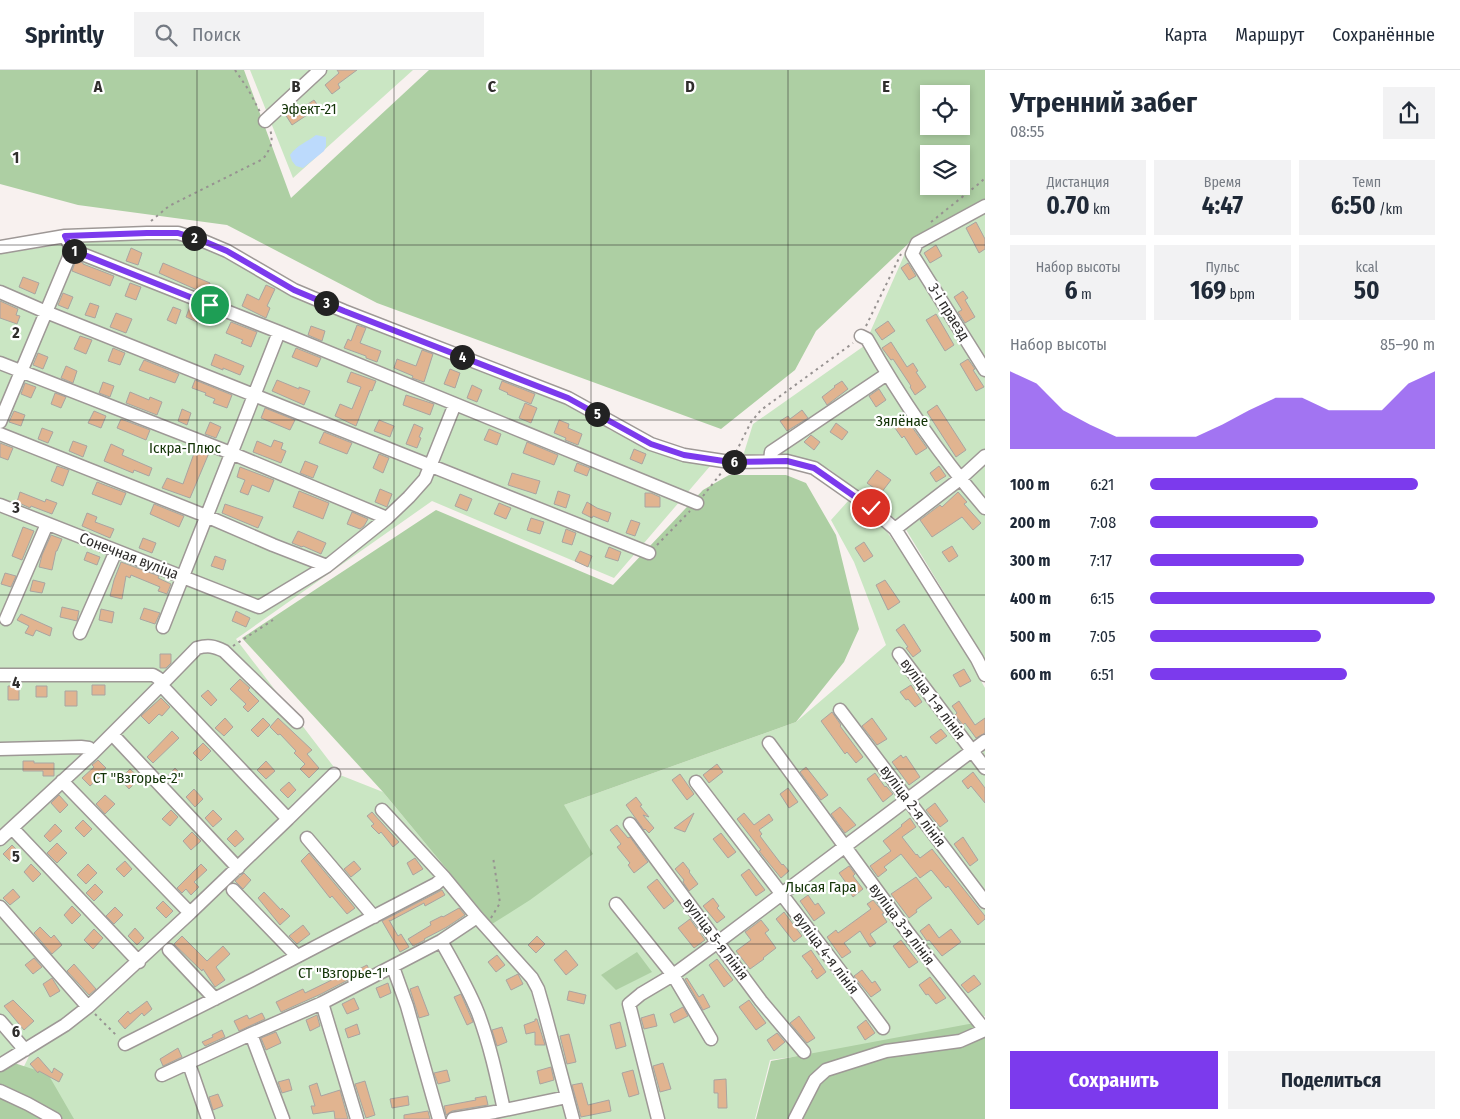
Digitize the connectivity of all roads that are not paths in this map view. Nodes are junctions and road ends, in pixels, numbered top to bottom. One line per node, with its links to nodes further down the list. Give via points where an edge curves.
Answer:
1 (320, 70): 2 (street)
2 (265, 121)
3 (985, 207): 12 (street, 3-і праезд, via 908,251)
4 (65, 236): 5 (street); 6 (street); 21 (street, via 178,233 201,240 227,251 294,290 568,398 651,444 684,455 730,462)
5 (0, 247)
6 (72, 250): 8 (street); 9 (street)
7 (0, 292): 8 (street)
8 (46, 312): 13 (street); 15 (street)
9 (279, 332): 15 (street); 16 (street)
10 (861, 336): 14 (street, via 867,339)
11 (0, 363): 13 (street)
12 (985, 370)
13 (21, 371): 17 (street); 19 (street)
14 (887, 374): 21 (street, via 771,452); 23 (street)
15 (254, 394): 19 (street); 22 (street)
16 (455, 404): 22 (street); 24 (street)
17 (0, 422)
18 (0, 434): 27 (street)
19 (231, 453): 27 (street); 28 (street)
20 (985, 456): 23 (street)
21 (770, 461): 30 (street, via 787,461 814,468)
22 (431, 466): 28 (street, via 425,479); 32 (street)
23 (960, 479): 26 (street); 30 (street)
24 (697, 503)
25 (0, 505): 29 (street, Сонечная вуліца)
26 (985, 508)
27 (206, 516): 33 (street); 34 (street)
28 (387, 518): 33 (street)
29 (47, 524): 31 (street, Сонечная вуліца); 35 (street)
30 (896, 529): 39 (street)
31 (116, 551): 34 (street, Сонечная вуліца); 37 (street)
32 (649, 553)
33 (327, 566): 34 (street, Сонечная вуліца, via 259,607)
34 (183, 577): 36 (street)
35 (6, 619)
36 (163, 627)
37 (80, 633)
38 (899, 654): 49 (street, вуліца 1-я лінія)
39 (981, 657): 41 (street)
40 (0, 675): 42 (street, via 153,675 158,677)
41 (985, 675)
42 (161, 685): 44 (street, via 197,648 215,646); 45 (street); 57 (street)
43 (840, 710): 55 (street, вуліца 2-я лінія)
44 (297, 722)
45 (112, 734): 50 (street); 63 (street)
46 (985, 741): 49 (street)
47 (769, 743): 62 (street, вуліца 3-я лінія)
48 (0, 748): 50 (street, via 89,748)
49 (972, 751): 51 (street, вуліца 1-я лінія); 55 (street)
50 (93, 753): 53 (street)
51 (985, 768)
52 (334, 774): 57 (street)
53 (62, 782): 59 (street); 70 (street)
54 (696, 782): 66 (street, вуліца 4-я лінія)
55 (908, 799): 62 (street); 67 (street, вуліца 2-я лінія)
56 (382, 810): 64 (street)
57 (288, 818): 63 (street)
58 (630, 824): 74 (street, вуліца 5-я лінія)
59 (12, 828): 61 (street); 77 (street)
60 (307, 838): 71 (street)
61 (0, 839)
62 (845, 846): 66 (street); 85 (street, вуліца 3-я лінія)
63 (238, 868): 70 (street)
64 (444, 877): 71 (street); 72 (street)
65 (233, 890): 76 (street)
66 (782, 893): 74 (street); 84 (street, вуліца 4-я лінія)
67 (985, 902)
68 (616, 904): 79 (street)
69 (0, 907): 82 (street)
70 (190, 914): 77 (street)
71 (374, 917): 76 (street)
72 (481, 921): 73 (street); 95 (street, via 525,968 538,989)
73 (441, 941): 78 (street); 96 (street, via 477,1012 490,1049)
74 (718, 942): 79 (street); 90 (street, вуліца 5-я лінія)
75 (169, 950): 80 (street)
76 (297, 956): 80 (street)
77 (139, 962): 82 (street)
78 (393, 967): 81 (street); 101 (street)
79 (673, 975): 87 (street); 104 (street, via 629,1004)
80 (215, 999): 88 (street)
81 (322, 1003): 86 (street); 100 (street)
82 (88, 1008): 89 (street)
83 (0, 1021): 89 (street)
84 (882, 1028)
85 (985, 1030): 105 (street, via 960,1041 886,1051 826,1070 814,1080)
86 (251, 1034): 92 (street); 99 (street)
87 (711, 1039)
88 (125, 1044)
89 (25, 1050): 91 (street)
90 (804, 1052)
91 (0, 1064)
92 (189, 1064): 93 (street); 98 (street)
93 (162, 1075)
94 (0, 1091): 97 (street)
95 (567, 1097): 96 (street); 103 (street)
96 (498, 1114): 102 (street)
97 (55, 1119)
98 (208, 1119)
99 (283, 1119)
100 (357, 1119)
101 (439, 1119)
102 (453, 1119)
103 (573, 1119)
104 (658, 1119)
105 (795, 1119)

